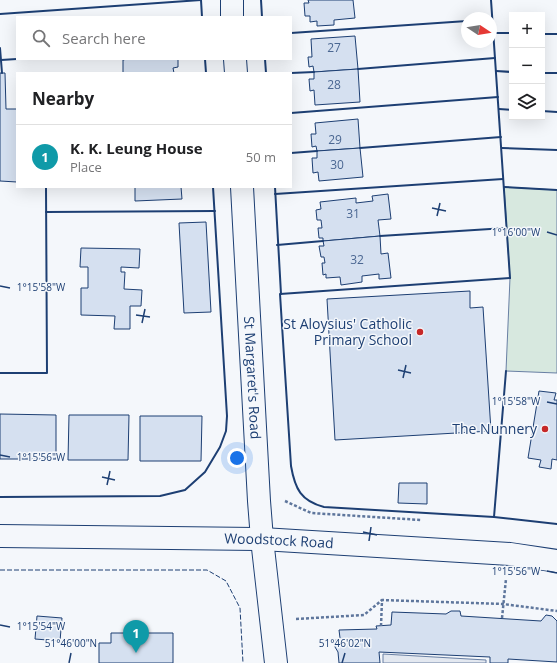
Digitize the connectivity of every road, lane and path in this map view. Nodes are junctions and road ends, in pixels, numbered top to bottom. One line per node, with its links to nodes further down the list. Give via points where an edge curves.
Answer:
1 (232, 0): 2 (main road)
2 (232, 16)
3 (235, 60): 4 (main road)
4 (236, 72)
5 (242, 188): 7 (main road, St Margaret's Road)
6 (0, 536): 7 (main road, Woodstock Road)
7 (262, 539): 8 (main road, Woodstock Road, via 510,554); 14 (main road, St Margaret's Road)
8 (557, 561)
9 (506, 579): 11 (path)
10 (382, 600): 11 (path); 14 (path, via 364,615); 15 (path)
11 (503, 604): 12 (path); 13 (path)
12 (557, 610)
13 (502, 618)
14 (272, 620): 16 (main road, St Margaret's Road)
15 (381, 626)
16 (276, 663)

